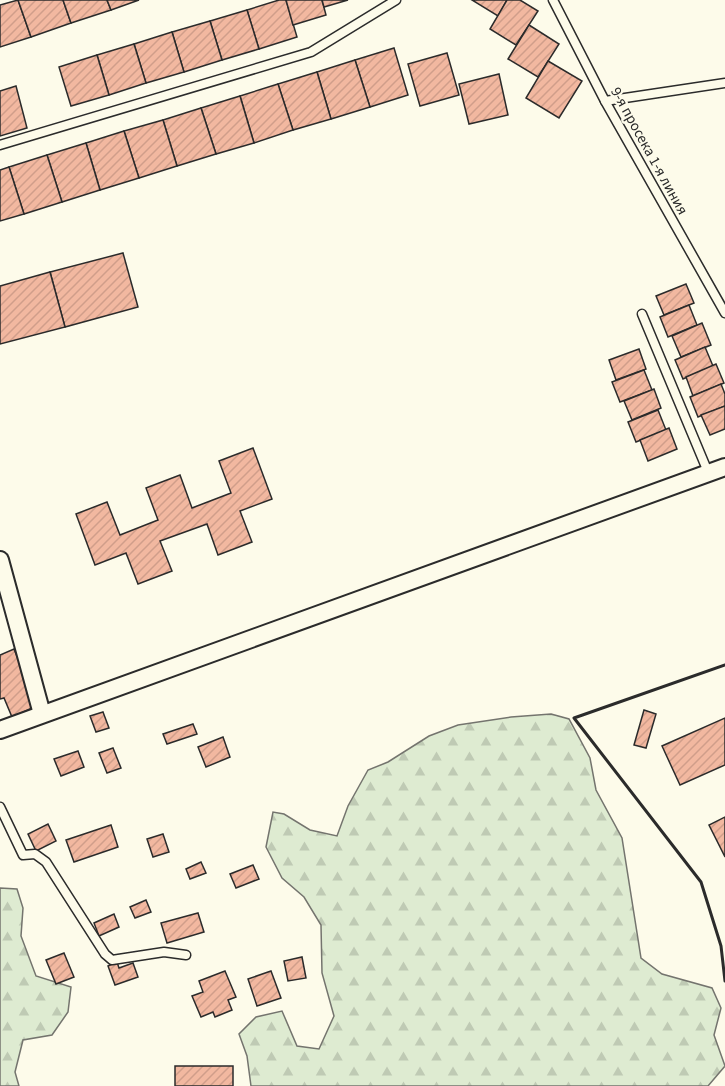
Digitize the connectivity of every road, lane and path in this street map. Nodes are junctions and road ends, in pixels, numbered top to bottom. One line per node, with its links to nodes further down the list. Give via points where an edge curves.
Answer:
1 (396, 0): 5 (lane, via 311,52)
2 (553, 0): 4 (lane, 9-я просека 1-я линия)
3 (725, 83): 4 (lane)
4 (605, 101): 6 (lane, 9-я просека 1-я линия)
5 (0, 145)
6 (725, 313)
7 (642, 314): 9 (lane)
8 (725, 467): 9 (street)
9 (708, 472): 11 (street)
10 (0, 560): 11 (street)
11 (42, 714): 12 (street)
12 (0, 730)
13 (0, 807): 14 (lane, via 23,855 35,854 46,862 112,960 164,952)
14 (186, 955)

